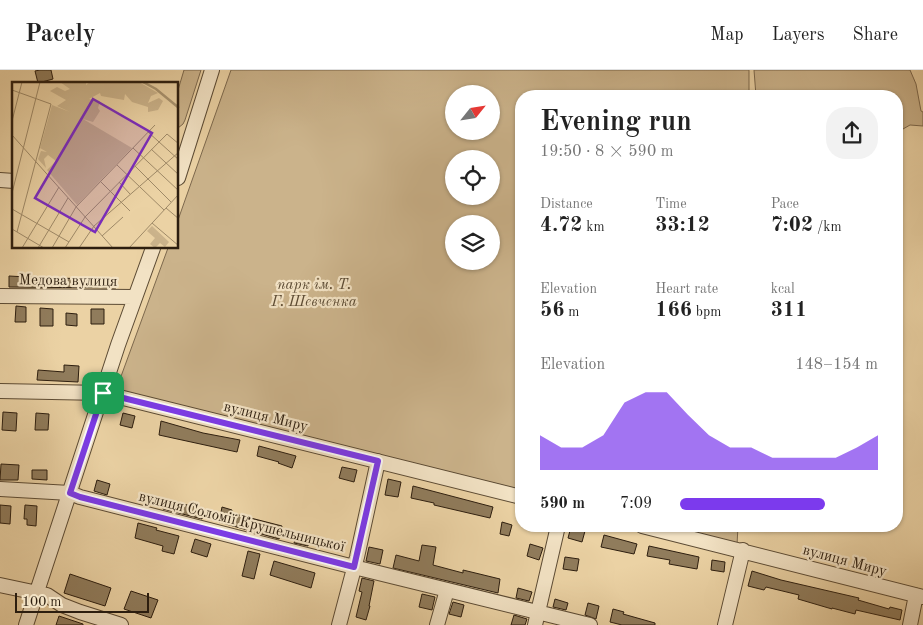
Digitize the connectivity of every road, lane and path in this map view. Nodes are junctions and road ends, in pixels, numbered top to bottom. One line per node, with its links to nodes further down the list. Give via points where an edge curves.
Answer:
1 (212, 70): 2 (street)
2 (179, 175)
3 (153, 249): 5 (street)
4 (0, 296): 5 (street, Медова вулиця)
5 (135, 297): 7 (street)
6 (0, 390): 7 (street, вулиця Миру)
7 (103, 393): 8 (street, вулиця Миру); 10 (street)
8 (378, 461): 11 (street, вулиця Миру); 15 (street)
9 (0, 489): 10 (street, вулиця Соломії Крушельницької)
10 (70, 493): 15 (street, вулиця Соломії Крушельницької); 18 (street)
11 (515, 495)
12 (557, 532): 20 (street)
13 (667, 532): 14 (street, вулиця Миру)
14 (742, 550): 19 (street, вулиця Миру); 26 (street)
15 (354, 567): 17 (street, вулиця Соломії Крушельницької); 23 (street)
16 (0, 585): 18 (street)
17 (447, 590): 20 (street, вулиця Соломії Крушельницької); 24 (street)
18 (38, 592): 21 (street); 22 (street, via 80,612)
19 (919, 596): 27 (street)
20 (537, 618): 25 (street, вулиця Соломії Крушельницької)
21 (26, 625)
22 (121, 625)
23 (339, 625)
24 (437, 625)
25 (590, 625)
26 (725, 625)
27 (910, 625)

